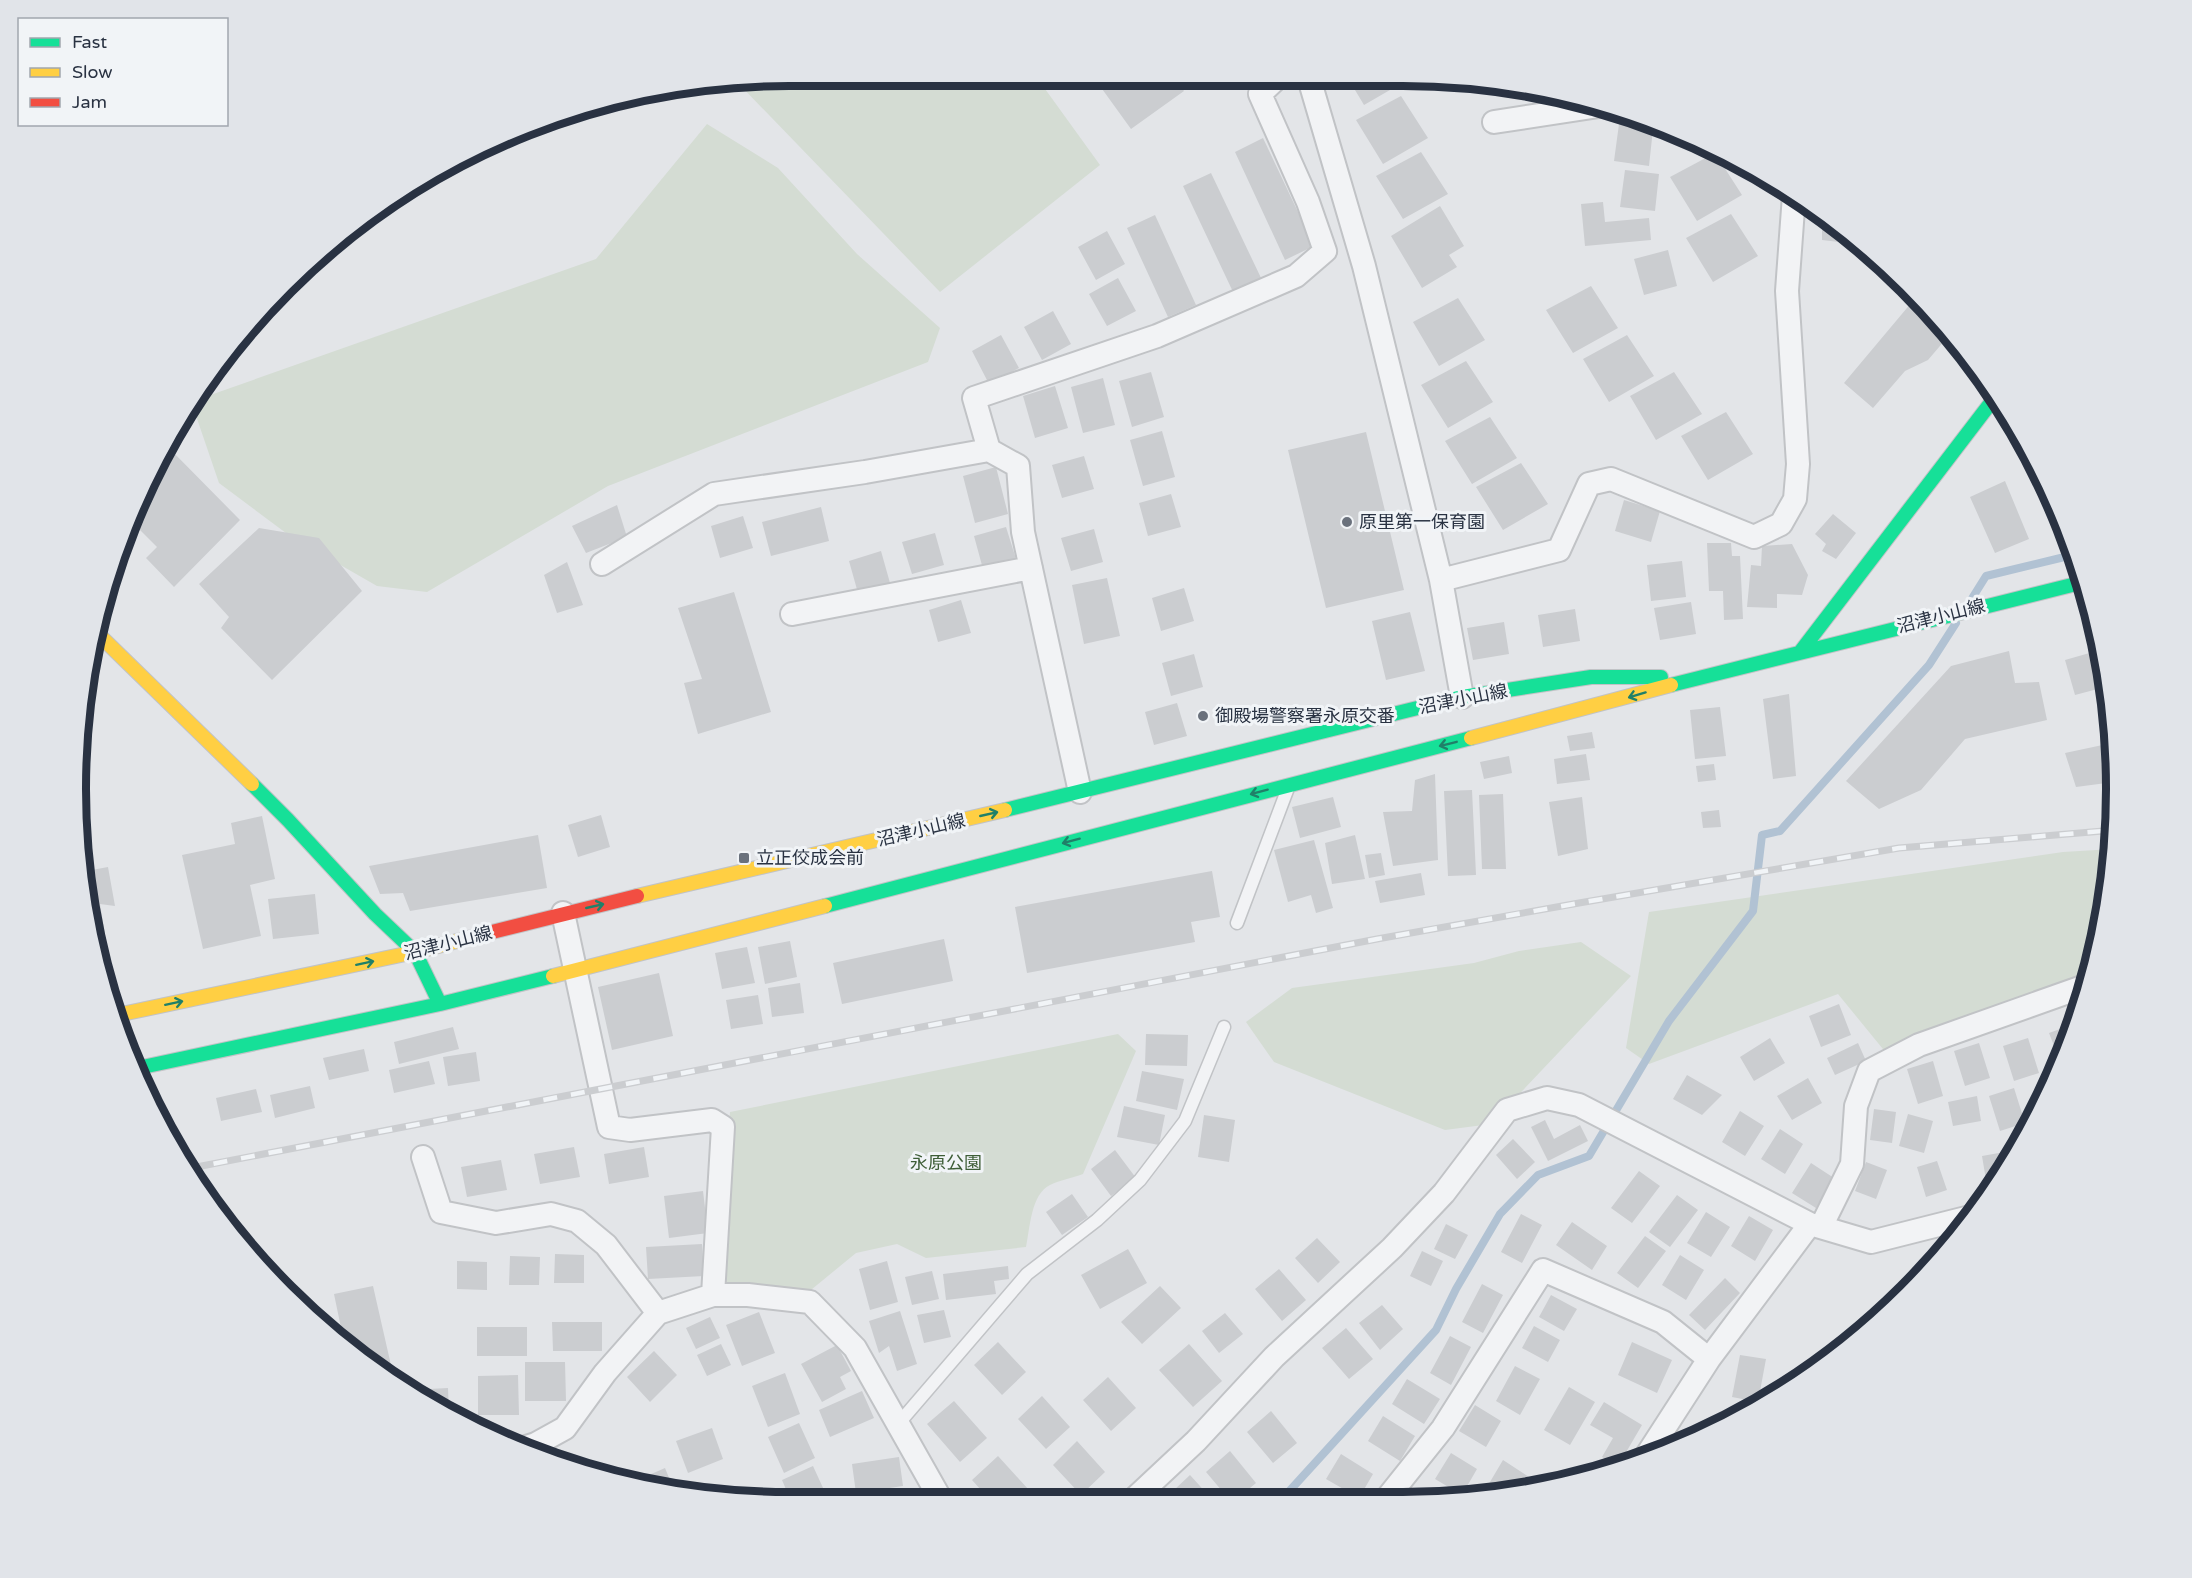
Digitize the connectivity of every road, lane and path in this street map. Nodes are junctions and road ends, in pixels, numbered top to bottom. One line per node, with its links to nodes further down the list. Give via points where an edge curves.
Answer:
1 (1268, 86): 7 (street, via 1260,94 1308,202 1325,251 1296,276 1157,336 974,398)
2 (1311, 86): 10 (street, via 1364,266)
3 (1583, 108): 4 (street)
4 (1494, 122)
5 (1793, 204): 10 (street, via 1787,291 1798,464 1795,499 1781,524 1754,537 1611,479 1589,484 1559,550)
6 (1991, 403): 14 (main road)
7 (989, 450): 8 (street, via 714,494); 9 (street, via 1018,466)
8 (602, 564)
9 (1030, 568): 12 (street); 18 (street)
10 (1441, 580): 16 (street)
11 (2076, 584): 14 (main road, 沼津小山線)
12 (792, 614)
13 (102, 638): 21 (main road, via 288,820)
14 (1801, 651): 15 (main road, 沼津小山線)
15 (1693, 678): 16 (main road, 沼津小山線, via 1592,676); 17 (main road, 沼津小山線, one-way to 17)
16 (1462, 697): 18 (main road, 沼津小山線)
17 (1290, 784): 20 (lane); 22 (main road, 沼津小山線, one-way to 22)
18 (1080, 792): 19 (main road, 沼津小山線, one-way to 18)
19 (562, 913): 21 (main road, 沼津小山線); 22 (street)
20 (1237, 923)
21 (415, 952): 24 (main road); 25 (main road, 沼津小山線, one-way to 21)
22 (575, 971): 24 (main road, 沼津小山線); 31 (street, via 609,1127 630,1130 712,1120 723,1127)
23 (2077, 989): 30 (street, via 1919,1045 1869,1071 1856,1106 1852,1164)
24 (440, 1004): 27 (main road, 沼津小山線)
25 (123, 1014)
26 (1224, 1027): 34 (lane, via 1185,1120 1140,1180 1028,1274)
27 (143, 1067)
28 (423, 1157): 32 (street, via 441,1212 496,1223 551,1214 577,1221 606,1245)
29 (1959, 1220): 30 (street, via 1871,1242)
30 (1815, 1226): 33 (street); 38 (street, via 1578,1105 1547,1098 1507,1110 1444,1193 1392,1248 1274,1357 1196,1441)
31 (712, 1295): 32 (street); 34 (street, via 810,1302 855,1348)
32 (658, 1313): 35 (street, via 605,1373 565,1428)
33 (1709, 1359): 36 (street); 39 (street, via 1663,1322 1543,1270 1443,1428)
34 (899, 1423): 37 (street)
35 (535, 1444)
36 (1653, 1446)
37 (937, 1492)
38 (1141, 1492)
39 (1392, 1492)

